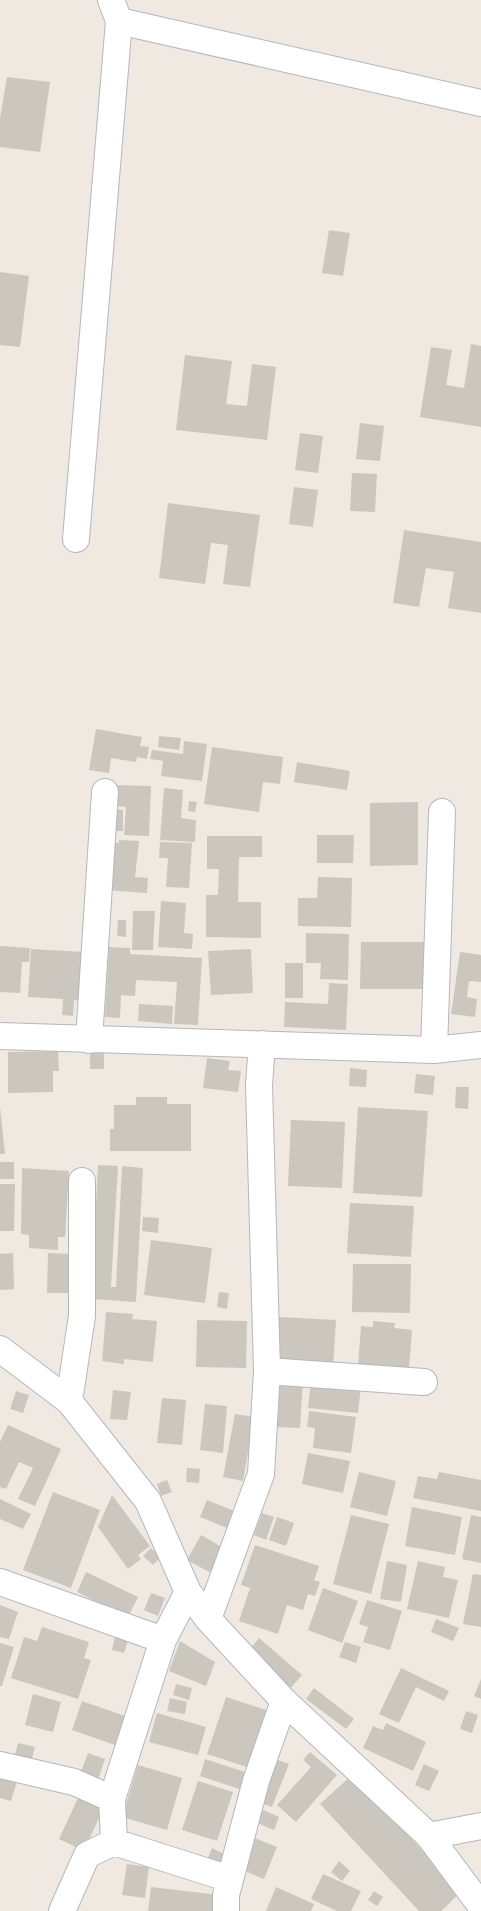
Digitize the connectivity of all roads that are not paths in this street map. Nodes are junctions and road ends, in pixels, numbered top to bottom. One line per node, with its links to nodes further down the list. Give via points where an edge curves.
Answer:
1 (115, 11): 2 (street); 3 (street)
2 (481, 103)
3 (76, 539)
4 (105, 792): 7 (street)
5 (442, 812): 10 (street)
6 (0, 1036): 7 (street)
7 (89, 1040): 8 (street)
8 (262, 1044): 10 (street); 13 (street, via 259,1085)
9 (481, 1045): 10 (street)
10 (434, 1050)
11 (82, 1181): 15 (street, via 82,1316)
12 (0, 1349): 15 (street)
13 (267, 1371): 14 (street); 18 (street, via 261,1474)
14 (424, 1382)
15 (69, 1401): 17 (street, via 148,1501)
16 (0, 1582): 19 (street)
17 (188, 1592): 18 (street); 19 (street)
18 (208, 1618): 20 (street)
19 (163, 1640): 22 (street)
20 (284, 1701): 24 (street); 26 (street, via 256,1781)
21 (0, 1766): 22 (street, via 75,1782)
22 (112, 1798): 25 (street)
23 (481, 1826): 24 (street)
24 (429, 1836): 27 (street)
25 (114, 1842): 26 (street); 28 (street, via 87,1855)
26 (230, 1879): 29 (street)
27 (481, 1906)
28 (62, 1911)
29 (226, 1911)

